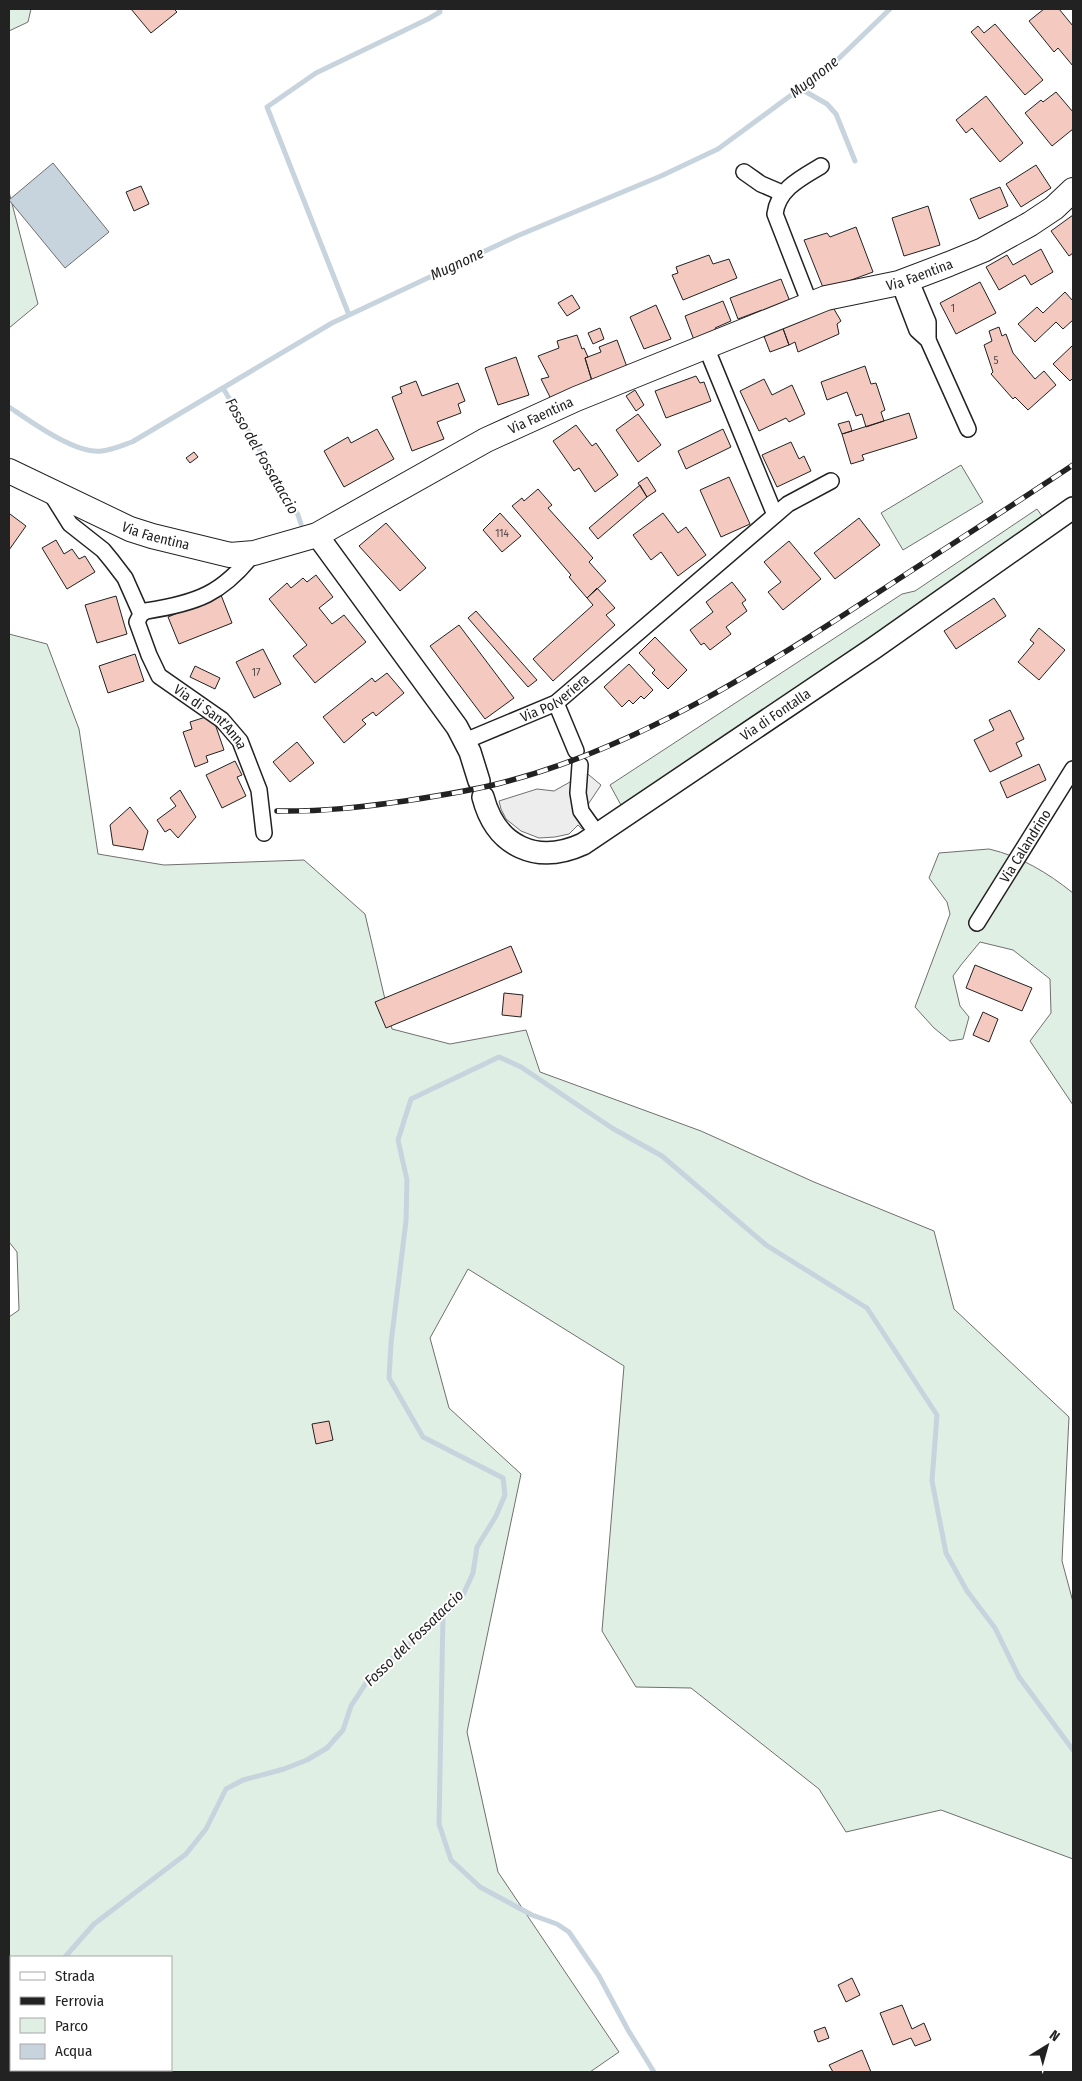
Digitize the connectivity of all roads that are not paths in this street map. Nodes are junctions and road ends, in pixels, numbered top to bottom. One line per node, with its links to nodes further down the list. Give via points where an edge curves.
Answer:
1 (821, 166): 4 (street)
2 (744, 172): 4 (street)
3 (1073, 190): 5 (main road, Via Faentina, via 1054,208 1007,237)
4 (782, 193): 6 (street, via 776,203 775,214)
5 (904, 281): 6 (main road, Via Faentina); 8 (street, via 917,330 928,340)
6 (810, 304): 7 (main road, Via Faentina)
7 (706, 347): 13 (street); 14 (main road, Via Faentina, via 507,429)
8 (968, 429)
9 (9, 471): 11 (main road, Via Faentina)
10 (831, 482): 13 (street, Via Polveriera, via 788,504)
11 (49, 490): 15 (main road, Via Faentina, via 111,521 152,536 230,555); 16 (street, Via di Sant'Anna, via 70,524 103,550 125,578)
12 (1073, 508): 21 (street, Via di Fontalla, via 882,643)
13 (775, 515): 17 (street, Via Polveriera)
14 (317, 535): 15 (main road, Via Faentina); 18 (street, via 447,711)
15 (254, 553): 16 (street, via 245,565 207,596 184,605)
16 (142, 614): 20 (street, Via di Sant'Anna, via 137,622 159,676 222,720 240,741 259,790)
17 (556, 703): 18 (street, Via Polveriera); 21 (street, via 578,758 581,811)
18 (465, 741): 21 (street, Via di Fontalla, via 487,812 502,835 527,850 542,854 556,854)
19 (1073, 769): 22 (street, Via Calandrino)
20 (264, 833)
21 (598, 835)
22 (977, 923)

